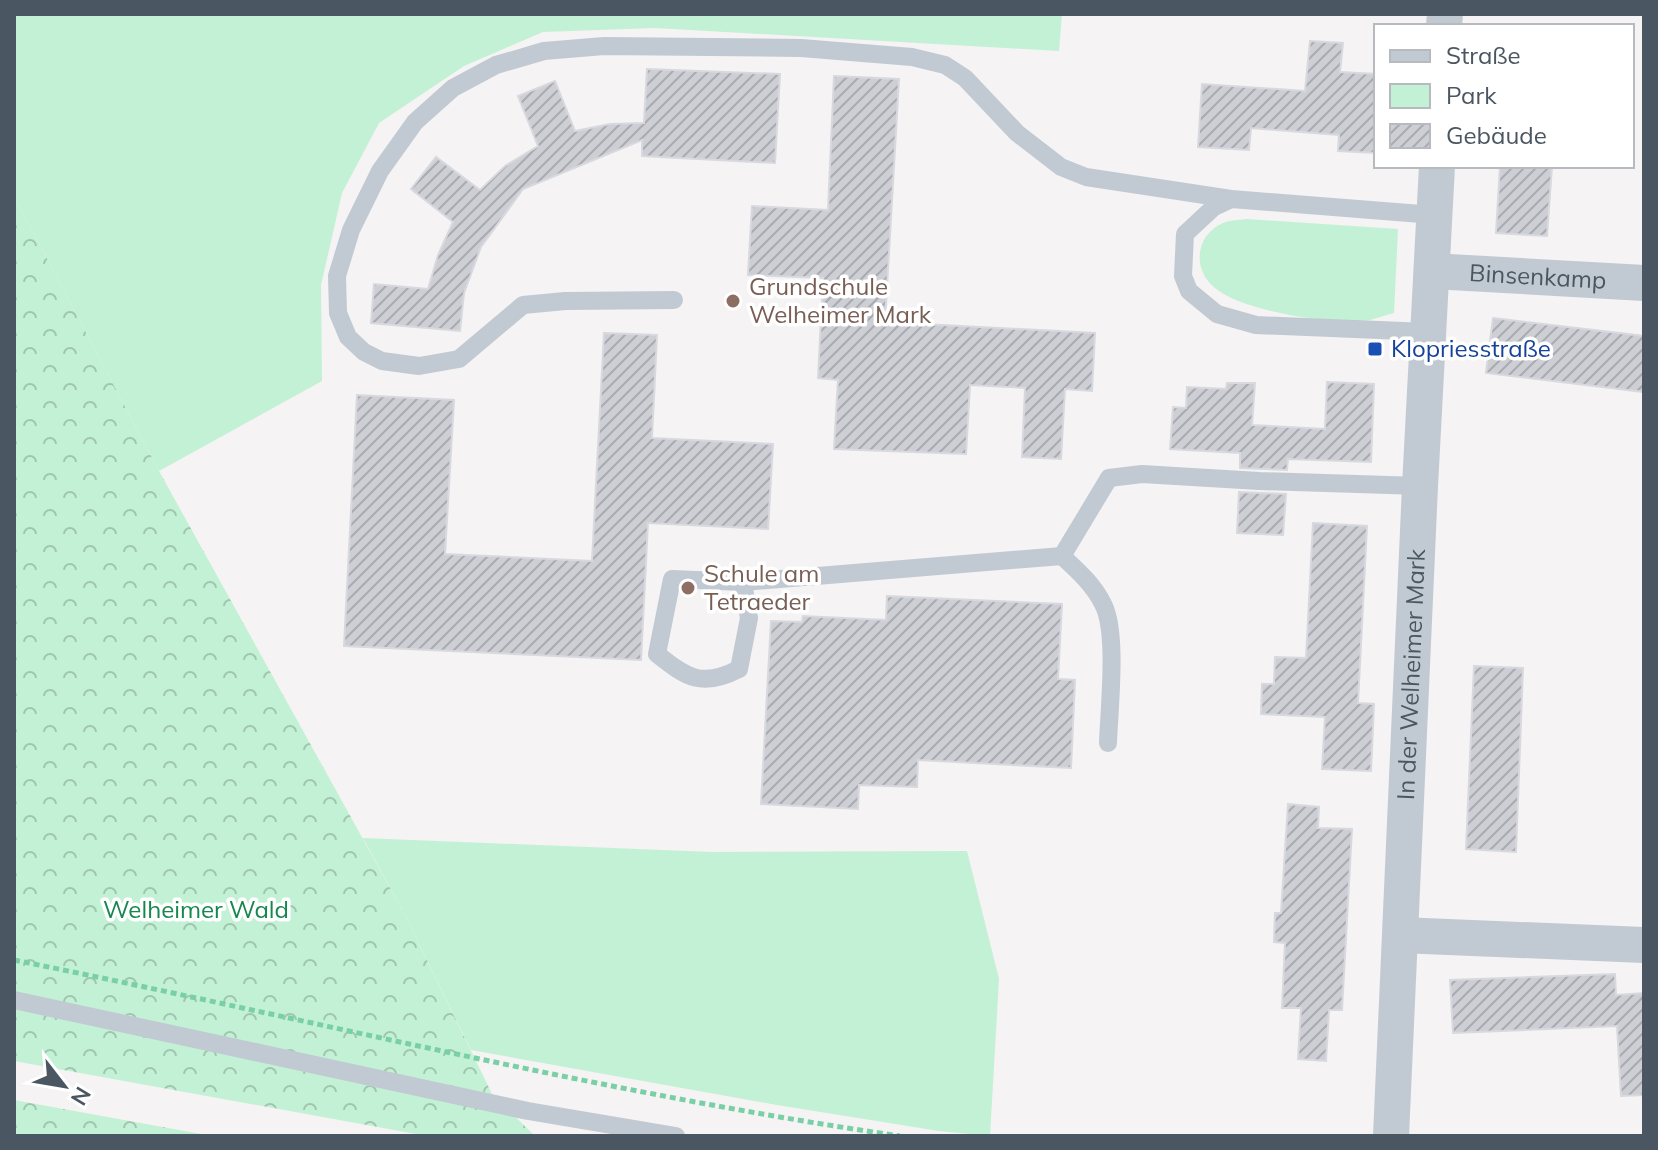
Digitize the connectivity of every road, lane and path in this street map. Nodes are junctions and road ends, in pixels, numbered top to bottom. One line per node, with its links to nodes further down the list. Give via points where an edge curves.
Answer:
1 (1437, 168): 3 (street, In der Welheimer Mark)
2 (1231, 199): 3 (lane); 6 (lane, via 1086,177 1061,167 1017,133 965,78 945,65 912,57 801,48 604,46 544,51 496,65 453,88 415,122 380,171 351,230 337,276 338,313 348,337 382,361 419,366 459,359 523,305); 7 (lane, via 1185,234 1183,276 1201,304 1256,325)
3 (1434, 215): 4 (street, In der Welheimer Mark)
4 (1432, 271): 5 (street, Binsenkamp); 7 (street, In der Welheimer Mark)
5 (1644, 283)
6 (674, 300)
7 (1428, 332): 8 (street, In der Welheimer Mark)
8 (1420, 486): 9 (lane, via 1142,474 1109,478); 12 (street, In der Welheimer Mark)
9 (1062, 556): 10 (lane); 11 (lane, via 1089,581 1105,607 1111,635)
10 (743, 582): 10 (lane, via 672,579 657,654 683,675 718,680 739,669 749,618)
11 (1108, 743)
12 (1400, 935): 13 (street); 18 (street, In der Welheimer Mark)
13 (1644, 945)
14 (14, 960): 17 (path, via 535,1070)
15 (14, 1000): 16 (lane, via 528,1111)
16 (676, 1136)
17 (900, 1136)
18 (1391, 1136)

